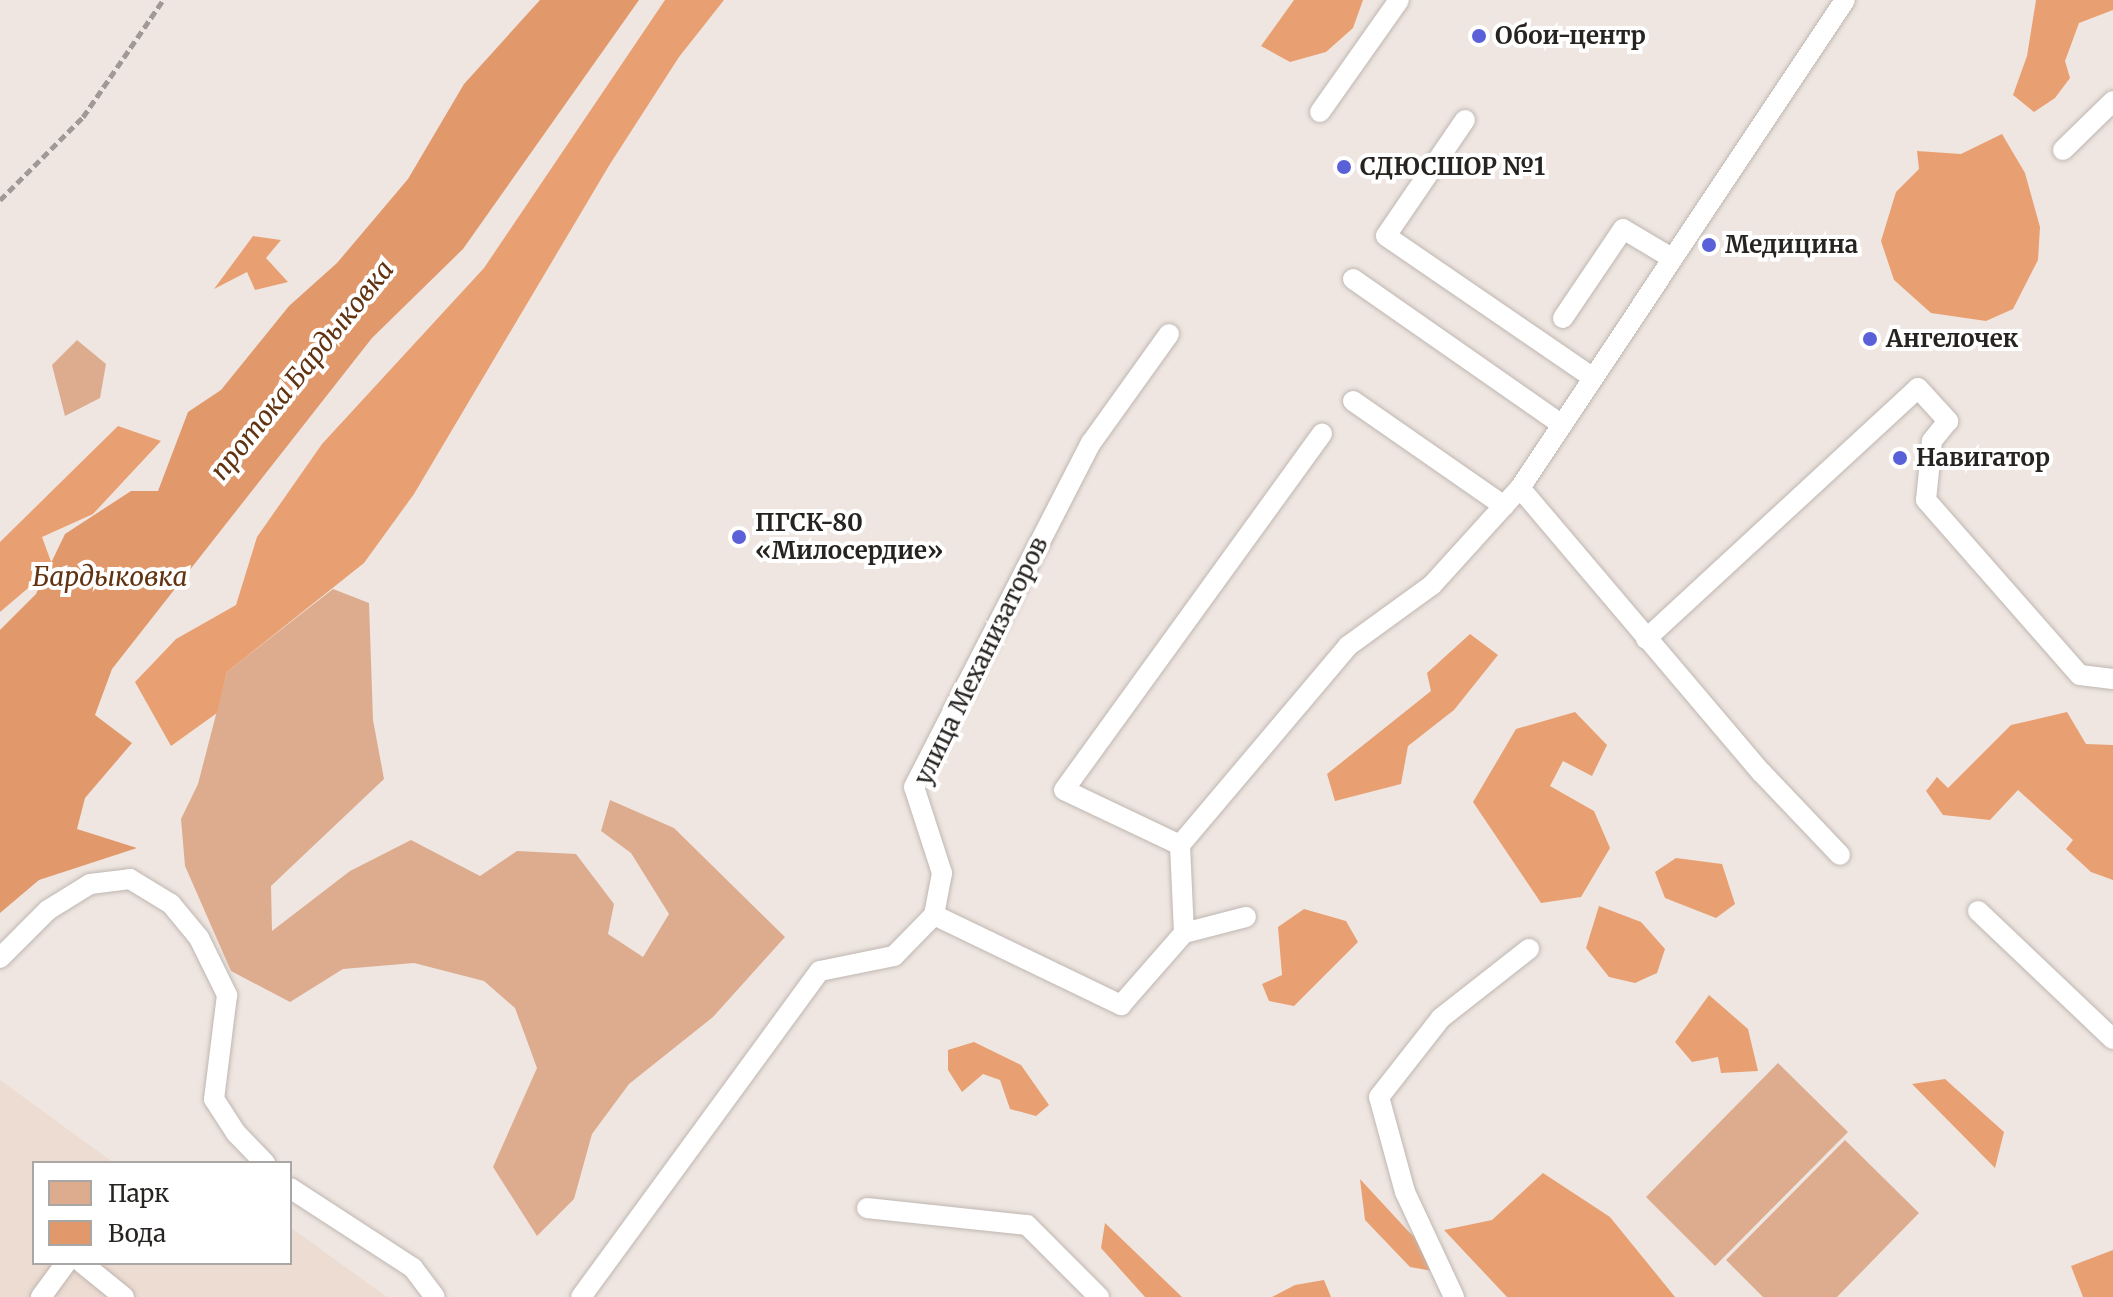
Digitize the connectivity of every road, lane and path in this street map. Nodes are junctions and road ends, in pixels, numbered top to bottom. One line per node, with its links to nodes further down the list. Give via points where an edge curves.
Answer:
1 (163, 0): 8 (path, via 83,117)
2 (1399, 0): 5 (lane)
3 (1845, 0): 9 (lane)
4 (2113, 101): 7 (lane)
5 (1320, 112)
6 (1465, 120): 13 (lane, via 1386,236)
7 (2063, 150)
8 (0, 200)
9 (1670, 257): 11 (lane, via 1623,229); 13 (lane)
10 (1353, 279): 15 (lane)
11 (1563, 318)
12 (1169, 334): 24 (lane, улица Механизаторов, via 1091,443 914,787 942,873)
13 (1592, 377): 15 (lane)
14 (1353, 401): 18 (lane)
15 (1562, 425): 17 (lane)
16 (1322, 433): 21 (lane, via 1064,790)
17 (1520, 488): 18 (lane); 19 (lane)
18 (1504, 506): 21 (lane, via 1432,585 1348,646)
19 (1646, 639): 20 (lane, via 1918,388 1948,421 1932,441 1926,500 2080,675); 22 (lane)
20 (2113, 679)
21 (1180, 845): 26 (lane)
22 (1840, 855)
23 (1978, 911): 29 (lane)
24 (934, 915): 26 (lane, via 1121,1005); 38 (lane, via 894,956 820,971)
25 (1246, 917): 26 (lane)
26 (1184, 933)
27 (1529, 949): 40 (lane, via 1441,1018 1379,1097 1405,1192)
28 (0, 958): 30 (lane, via 48,910 90,884 130,879 171,904 199,938 227,995 214,1099)
29 (2113, 1039)
30 (263, 1161)
31 (292, 1189): 37 (lane, via 413,1268)
32 (867, 1208): 39 (lane, via 1027,1225)
33 (65, 1265): 35 (lane)
34 (84, 1265): 36 (lane)
35 (41, 1297)
36 (124, 1297)
37 (435, 1297)
38 (581, 1297)
39 (1099, 1297)
40 (1454, 1297)

